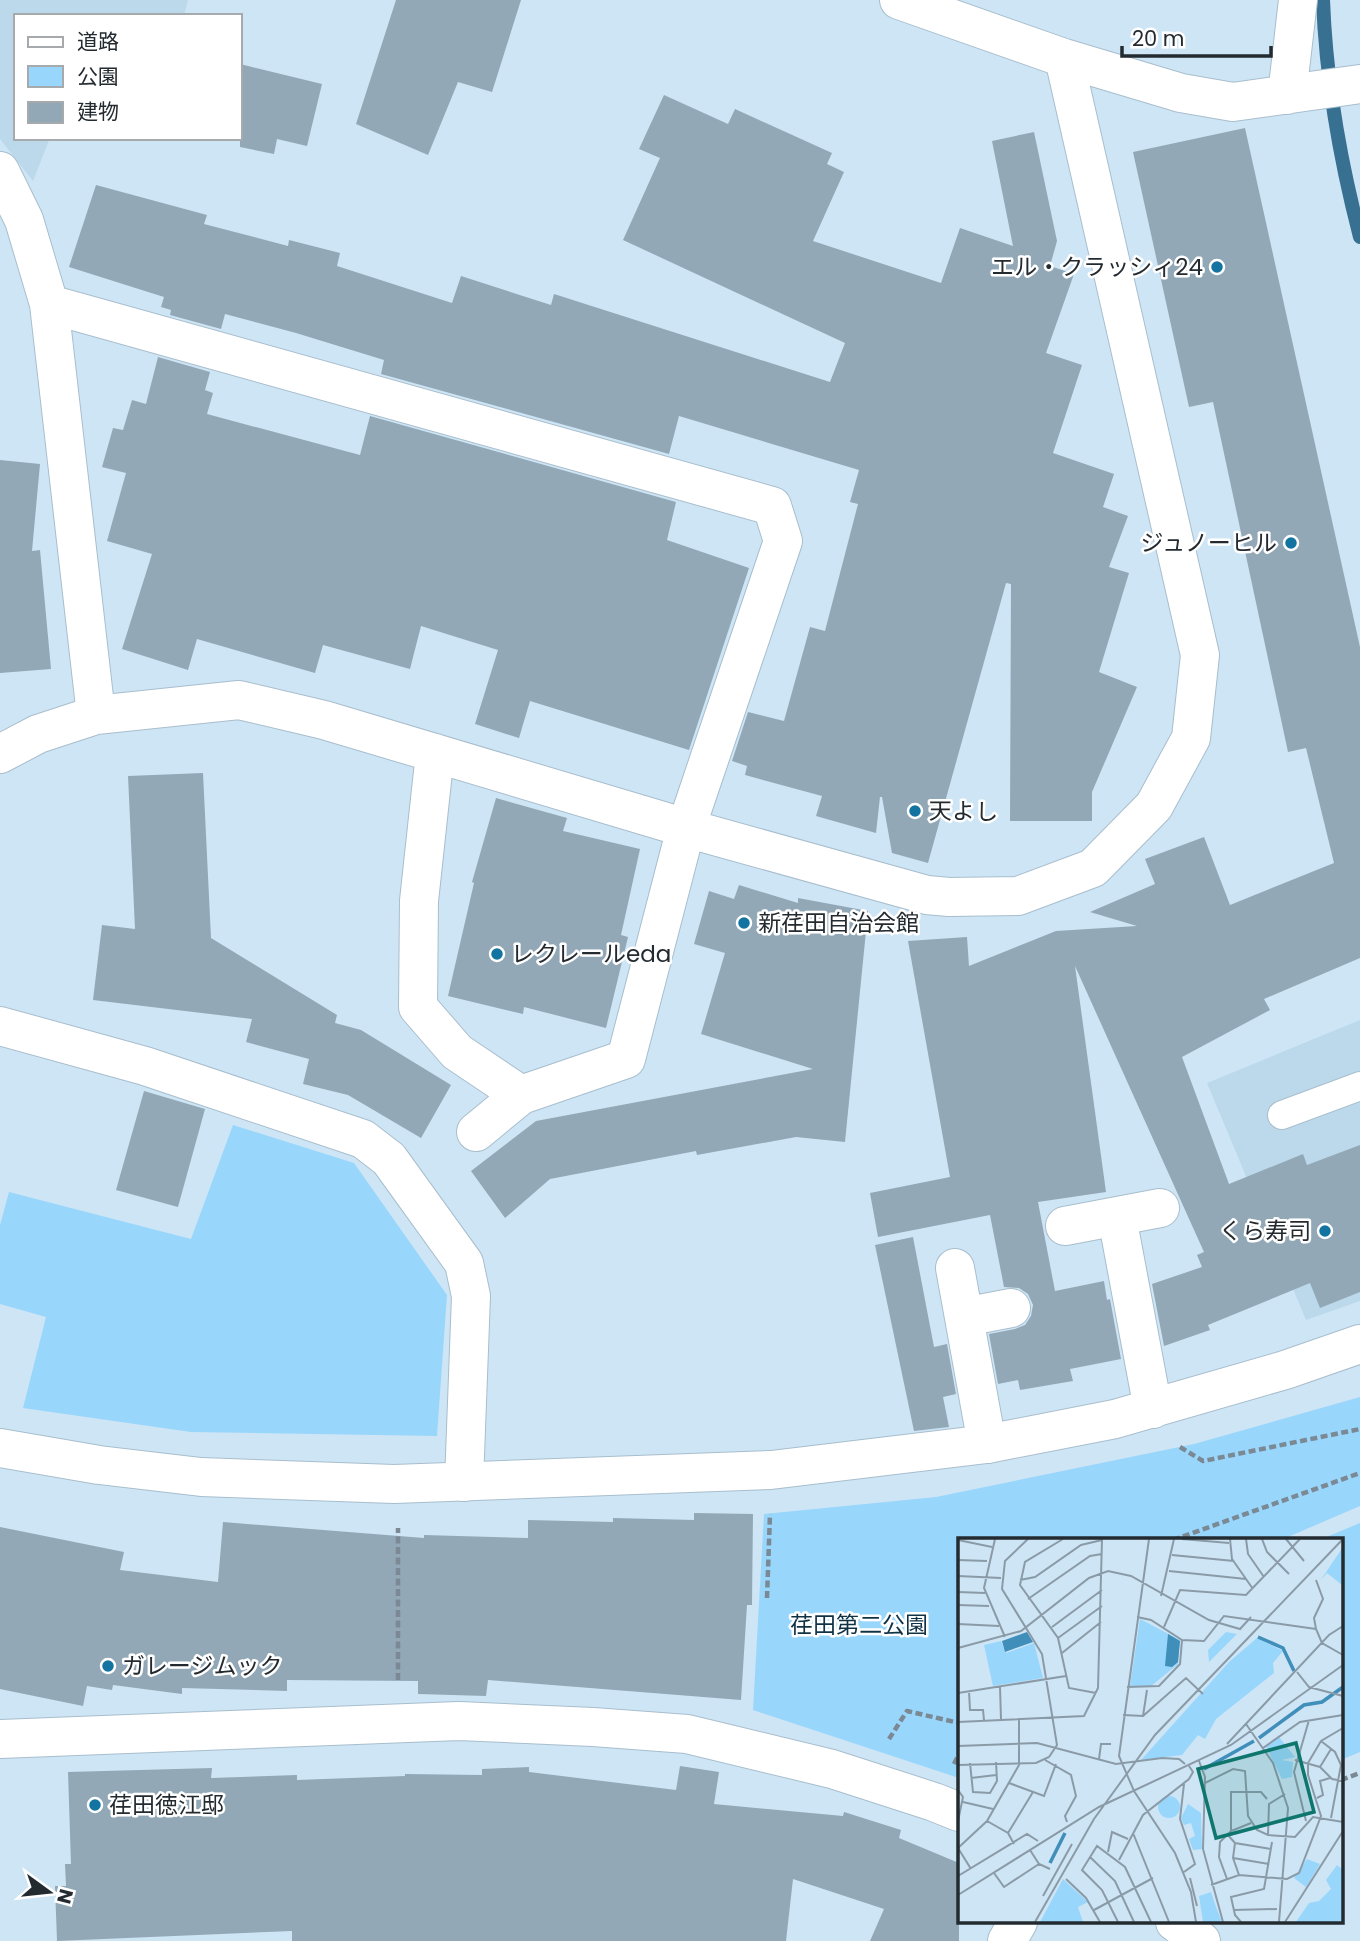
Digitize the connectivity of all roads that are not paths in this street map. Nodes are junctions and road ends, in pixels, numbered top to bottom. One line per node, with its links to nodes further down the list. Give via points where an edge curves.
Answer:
1 (899, 0): 3 (street)
2 (1298, 0): 5 (street)
3 (1064, 58): 5 (street, via 1181,93 1233,102); 12 (street, via 1200,655 1191,738 1154,806 1093,868 1018,896 927,895)
4 (1357, 84): 5 (street)
5 (1292, 94)
6 (0, 171): 7 (street)
7 (12, 226): 8 (street)
8 (49, 304): 9 (street); 12 (street, via 772,506 783,541)
9 (96, 715): 10 (street, via 239,700); 11 (street, via 38,734)
10 (435, 753): 12 (street); 15 (street, via 419,901 418,1007 457,1052)
11 (0, 754)
12 (687, 828): 15 (street, via 626,1059)
13 (0, 1026): 28 (street, via 145,1066 363,1139 389,1159 464,1263 471,1296)
14 (1360, 1086): 16 (lane)
15 (522, 1095): 17 (street)
16 (1282, 1115)
17 (476, 1132)
18 (1160, 1208): 19 (street)
19 (1117, 1217): 20 (street); 25 (street)
20 (1065, 1226)
21 (955, 1268): 23 (street)
22 (1011, 1308): 23 (street)
23 (964, 1317): 26 (street)
24 (1360, 1344): 25 (street)
25 (1153, 1409): 26 (street)
26 (987, 1444): 28 (street, via 771,1470)
27 (0, 1448): 28 (street, via 201,1477)
28 (464, 1482)
29 (0, 1739): 30 (street, via 459,1721 687,1734 832,1769)
30 (958, 1812)
31 (1017, 1924): 33 (street)
32 (1178, 1924): 34 (street)
33 (1007, 1941)
34 (1201, 1941)

